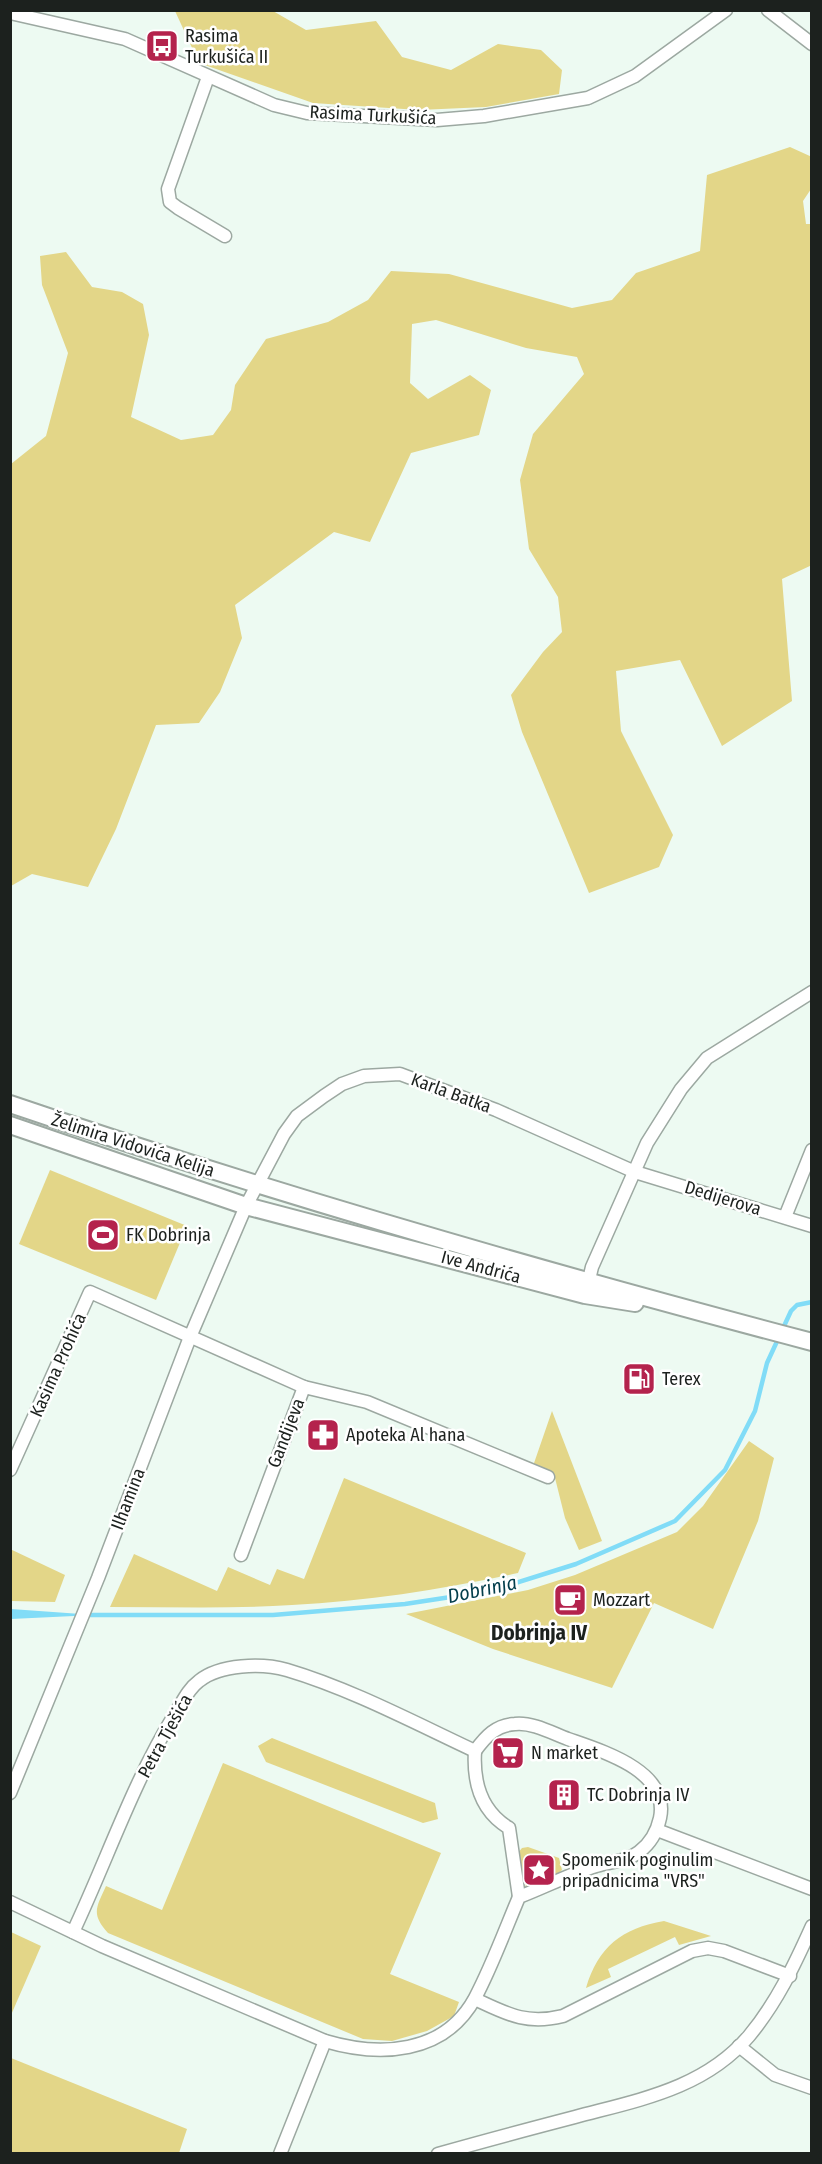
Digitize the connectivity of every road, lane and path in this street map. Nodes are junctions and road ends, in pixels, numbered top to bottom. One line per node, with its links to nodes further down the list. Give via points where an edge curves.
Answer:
1 (726, 10): 5 (street, Rasima Turkušića, via 635,76 608,90 588,98 483,116 437,120 307,113 274,105)
2 (768, 10): 4 (street)
3 (10, 13): 5 (street, Rasima Turkušića, via 124,39)
4 (812, 44)
5 (208, 77): 6 (street, via 168,189 170,201 178,208)
6 (225, 236)
7 (812, 992): 11 (street, via 707,1058 664,1113)
8 (10, 1104): 12 (main road, Želimira Vidovića Kelija)
9 (10, 1125): 13 (main road, Želimira Vidovića Kelija)
10 (812, 1150): 14 (street)
11 (635, 1172): 12 (street, Karla Batka, via 496,1110 400,1074 383,1074 342,1084 297,1116); 14 (street, Dedijerova); 16 (street, via 592,1267)
12 (257, 1185): 13 (street, Karla Batka); 16 (main road, Ive Andrića)
13 (246, 1206): 16 (main road, Ive Andrića); 17 (street, Ilhamina)
14 (784, 1217): 15 (street, Dedijerova)
15 (812, 1226)
16 (587, 1288): 18 (main road, Ive Andrića)
17 (190, 1337): 19 (street); 20 (street, Kasima Prohića, via 90,1292); 24 (street, Ilhamina)
18 (810, 1342)
19 (304, 1387): 21 (street, Gandijeva, via 367,1402); 22 (street, Gandijeva)
20 (10, 1470)
21 (548, 1477)
22 (241, 1555)
23 (475, 1751): 25 (street, via 492,1732 518,1723 613,1757 639,1772 656,1788 661,1803); 27 (street, via 474,1769 482,1799 493,1816 509,1828); 30 (street, Petra Tješića, via 286,1670 232,1668 201,1679 191,1688 160,1739)
24 (10, 1793)
25 (657, 1830): 26 (street); 27 (street, via 650,1842 627,1859 597,1866)
26 (812, 1889)
27 (519, 1897): 32 (street)
28 (10, 1902): 30 (street)
29 (812, 1926): 31 (street)
30 (73, 1932): 33 (street)
31 (790, 1976): 32 (street, via 708,1948 692,1951 550,2019 530,2021); 34 (street, via 769,2010)
32 (475, 1999): 33 (street, via 456,2021 424,2043 378,2052)
33 (325, 2041): 36 (street)
34 (739, 2046): 35 (street, via 775,2075); 37 (street, via 702,2076 678,2088)
35 (812, 2088)
36 (280, 2154)
37 (438, 2154)

